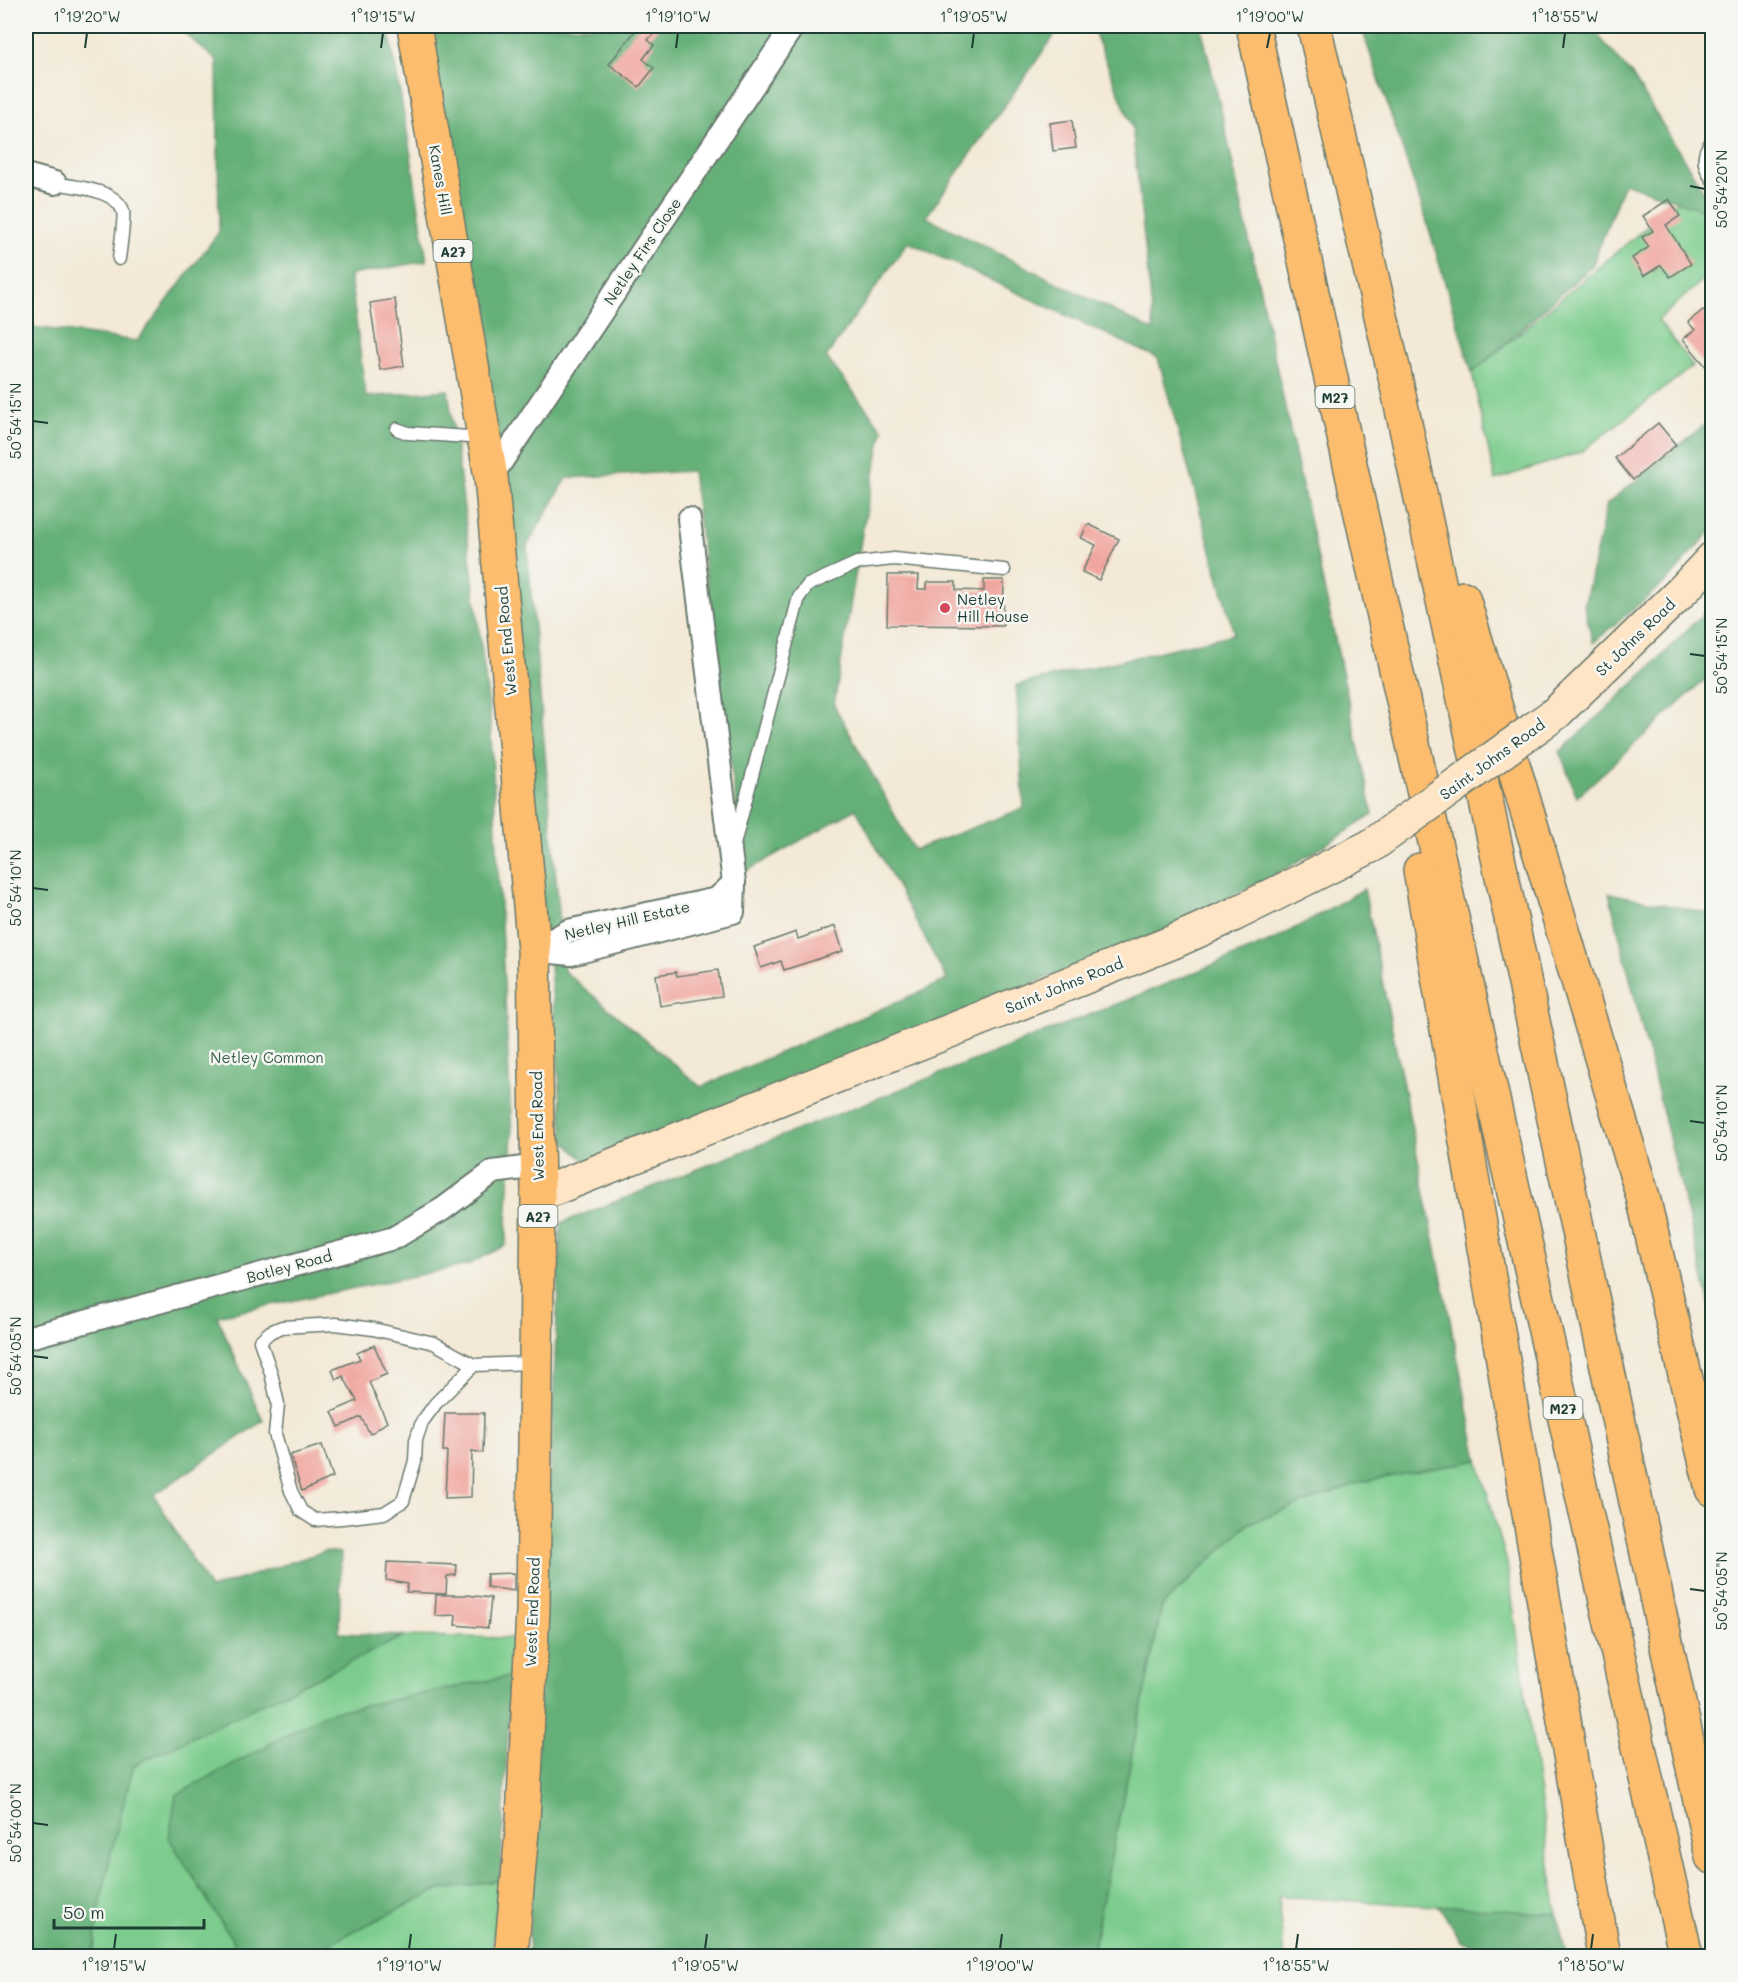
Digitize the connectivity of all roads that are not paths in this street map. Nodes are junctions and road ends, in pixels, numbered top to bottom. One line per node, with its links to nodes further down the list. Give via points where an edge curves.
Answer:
1 (414, 26): 12 (main road, Kanes Hill / A27)
2 (793, 26): 13 (street, Netley Firs Close)
3 (1253, 26): 14 (main road, M27)
4 (1314, 26): 10 (main road)
5 (1713, 141): 7 (lane, via 1704,161)
6 (26, 175): 8 (street)
7 (1713, 179)
8 (55, 183): 9 (lane, via 108,194 117,201 123,212)
9 (119, 259)
10 (1394, 372): 25 (main road, via 1643,1197); 26 (main road)
11 (397, 429): 12 (lane)
12 (485, 438): 13 (main road, Kanes Hill / A27)
13 (491, 477): 20 (main road, West End Road / A27)
14 (1357, 496): 28 (main road, M27); 29 (main road, M27)
15 (689, 519): 19 (street, Netley Hill Estate)
16 (1713, 559): 18 (main road, St Johns Road)
17 (1004, 570): 19 (lane, via 894,559 857,562 808,585 799,597)
18 (1557, 713): 21 (main road, Saint Johns Road, bridge, via 1371,846 1235,914 1173,942)
19 (731, 857): 20 (street, Netley Hill Estate, via 734,883 717,899 568,931)
20 (534, 950): 21 (main road, West End Road / A27)
21 (538, 1180): 22 (street, Botley Road, via 493,1172 443,1209 394,1238); 23 (main road, West End Road / A27)
22 (26, 1338)
23 (536, 1363): 24 (lane); 27 (main road, West End Road / A27, via 533,1609)
24 (474, 1365): 24 (lane, via 422,1422 403,1501 384,1513 315,1520 301,1511 291,1491 275,1434 278,1404 260,1341 270,1332 336,1324 373,1329 434,1343)
25 (1713, 1489)
26 (1713, 1857)
27 (512, 1956)
28 (1604, 1956)
29 (1686, 1956)

